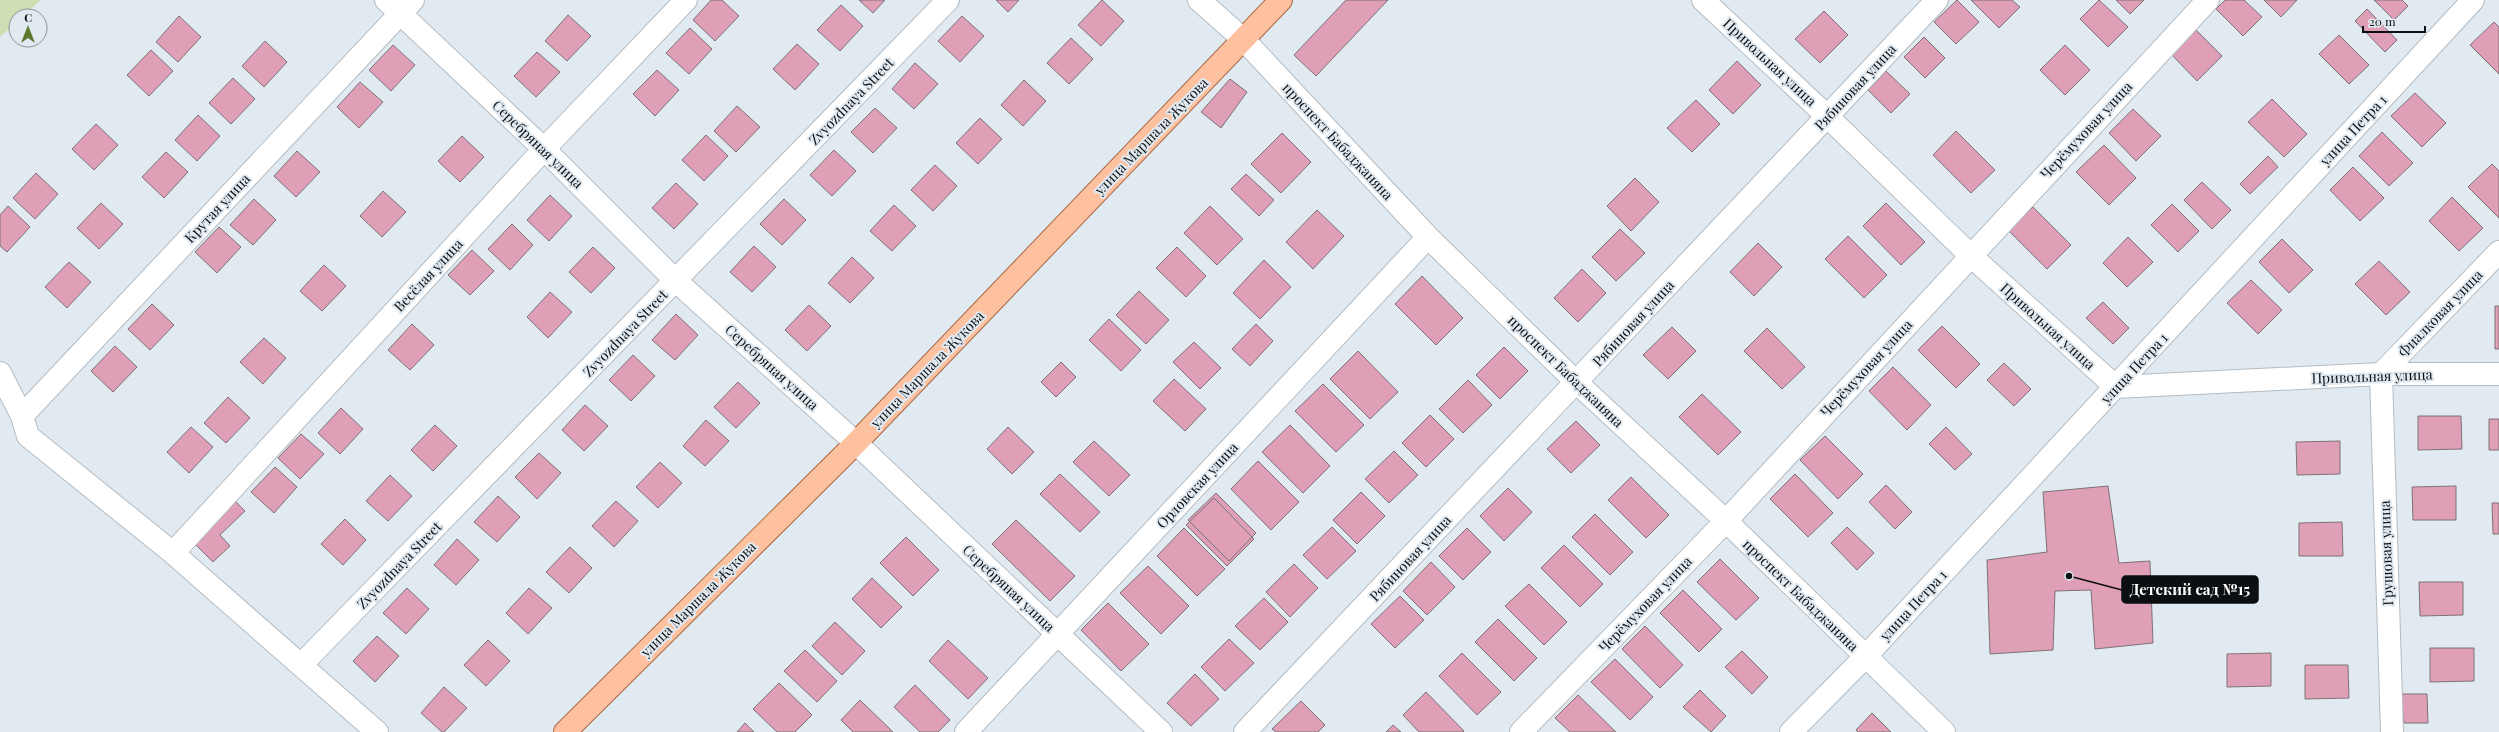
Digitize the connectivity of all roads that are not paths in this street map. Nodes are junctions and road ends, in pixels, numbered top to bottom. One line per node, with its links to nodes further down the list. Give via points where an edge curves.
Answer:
1 (686, 0): 12 (street, Весёлая улица)
2 (948, 0): 16 (street, Zvyozdnaya Street)
3 (1199, 0): 10 (street, проспект Бабаджаняна)
4 (1281, 0): 10 (main road, улица Маршала Жукова)
5 (1703, 0): 11 (street, Привольная улица)
6 (1937, 0): 11 (street, Рябиновая улица)
7 (2208, 0): 15 (street, Черёмуховая улица)
8 (2473, 0): 21 (street, улица Петра 1)
9 (400, 4): 12 (street, Серебряная улица); 22 (street, Крутая улица)
10 (1244, 40): 13 (street, проспект Бабаджаняна); 23 (main road, улица Маршала Жукова)
11 (1828, 116): 15 (street, Привольная улица); 20 (street, Рябиновая улица)
12 (544, 149): 16 (street, Серебряная улица); 25 (street, Весёлая улица)
13 (1428, 237): 20 (street, проспект Бабаджаняна); 26 (street, Орловская улица)
14 (2499, 252): 18 (street, Фиалковая улица)
15 (1970, 255): 21 (street, Привольная улица); 24 (street, Черёмуховая улица)
16 (676, 281): 23 (street, Серебряная улица); 28 (street, Zvyozdnaya Street)
17 (0, 373): 22 (street)
18 (2381, 374): 19 (street, Привольная улица); 21 (street, Привольная улица); 37 (street, Грушовая улица)
19 (2499, 374)
20 (1576, 382): 24 (street, проспект Бабаджаняна); 33 (street, Рябиновая улица)
21 (2116, 387): 27 (street, улица Петра 1)
22 (22, 416): 25 (street, via 28,436)
23 (856, 443): 26 (street, Серебряная улица); 30 (main road, улица Маршала Жукова)
24 (1726, 521): 27 (street, проспект Бабаджаняна); 34 (street, Черёмуховая улица)
25 (173, 554): 28 (street)
26 (1058, 634): 31 (street, Орловская улица); 32 (street, Серебряная улица)
27 (1865, 657): 35 (street, улица Петра 1); 36 (street, проспект Бабаджаняна)
28 (301, 665): 29 (street)
29 (377, 732)
30 (565, 732)
31 (966, 732)
32 (1161, 732)
33 (1245, 732)
34 (1521, 732)
35 (1791, 732)
36 (1944, 732)
37 (2392, 732)

